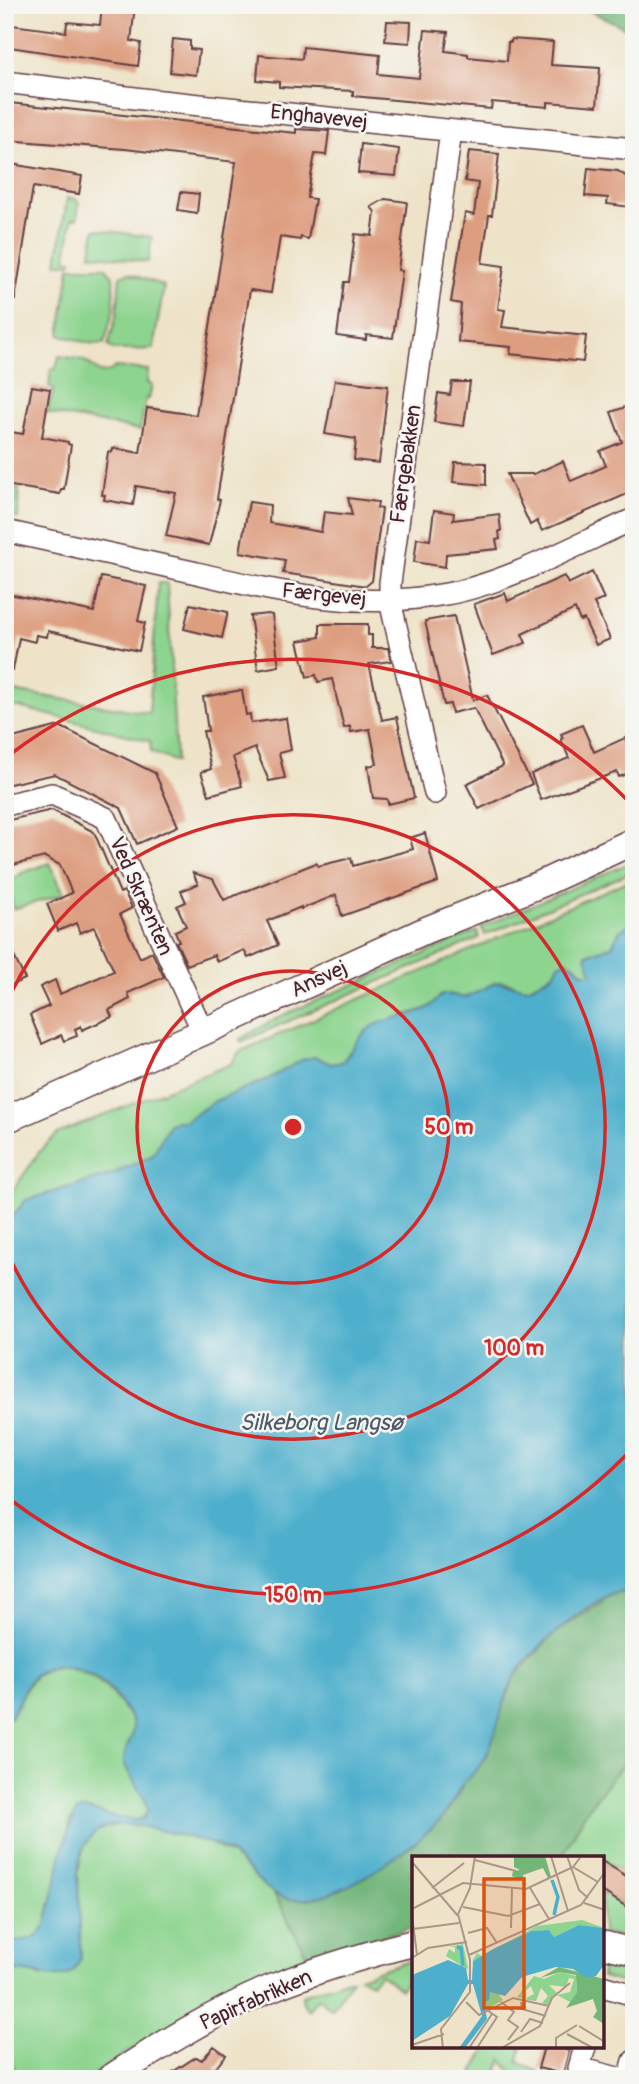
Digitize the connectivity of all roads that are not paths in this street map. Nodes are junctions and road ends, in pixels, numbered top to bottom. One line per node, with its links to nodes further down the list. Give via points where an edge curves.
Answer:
1 (5, 82): 2 (street, Enghavevej)
2 (451, 131): 3 (street, Enghavevej); 6 (street, Færgebakken)
3 (634, 149)
4 (634, 519): 6 (street, Færgevej, via 504,577 448,594)
5 (5, 531): 6 (street, Færgevej, via 278,592 332,600)
6 (390, 601): 7 (street, Færgebakken)
7 (435, 793)
8 (5, 805): 10 (street, Ved Skrænten, via 52,794 106,818)
9 (634, 841): 10 (street, Ansvej)
10 (203, 1032): 11 (street, Ansvej)
11 (5, 1120)
12 (412, 1943): 19 (street, Papirfabrikken, via 269,1989 185,2032)
13 (604, 1944): 14 (street)
14 (634, 1952)
15 (604, 1987): 16 (street)
16 (634, 1995)
17 (584, 2049): 20 (street, via 579,2068)
18 (634, 2061): 21 (street)
19 (109, 2079)
20 (621, 2079)
21 (629, 2079)

